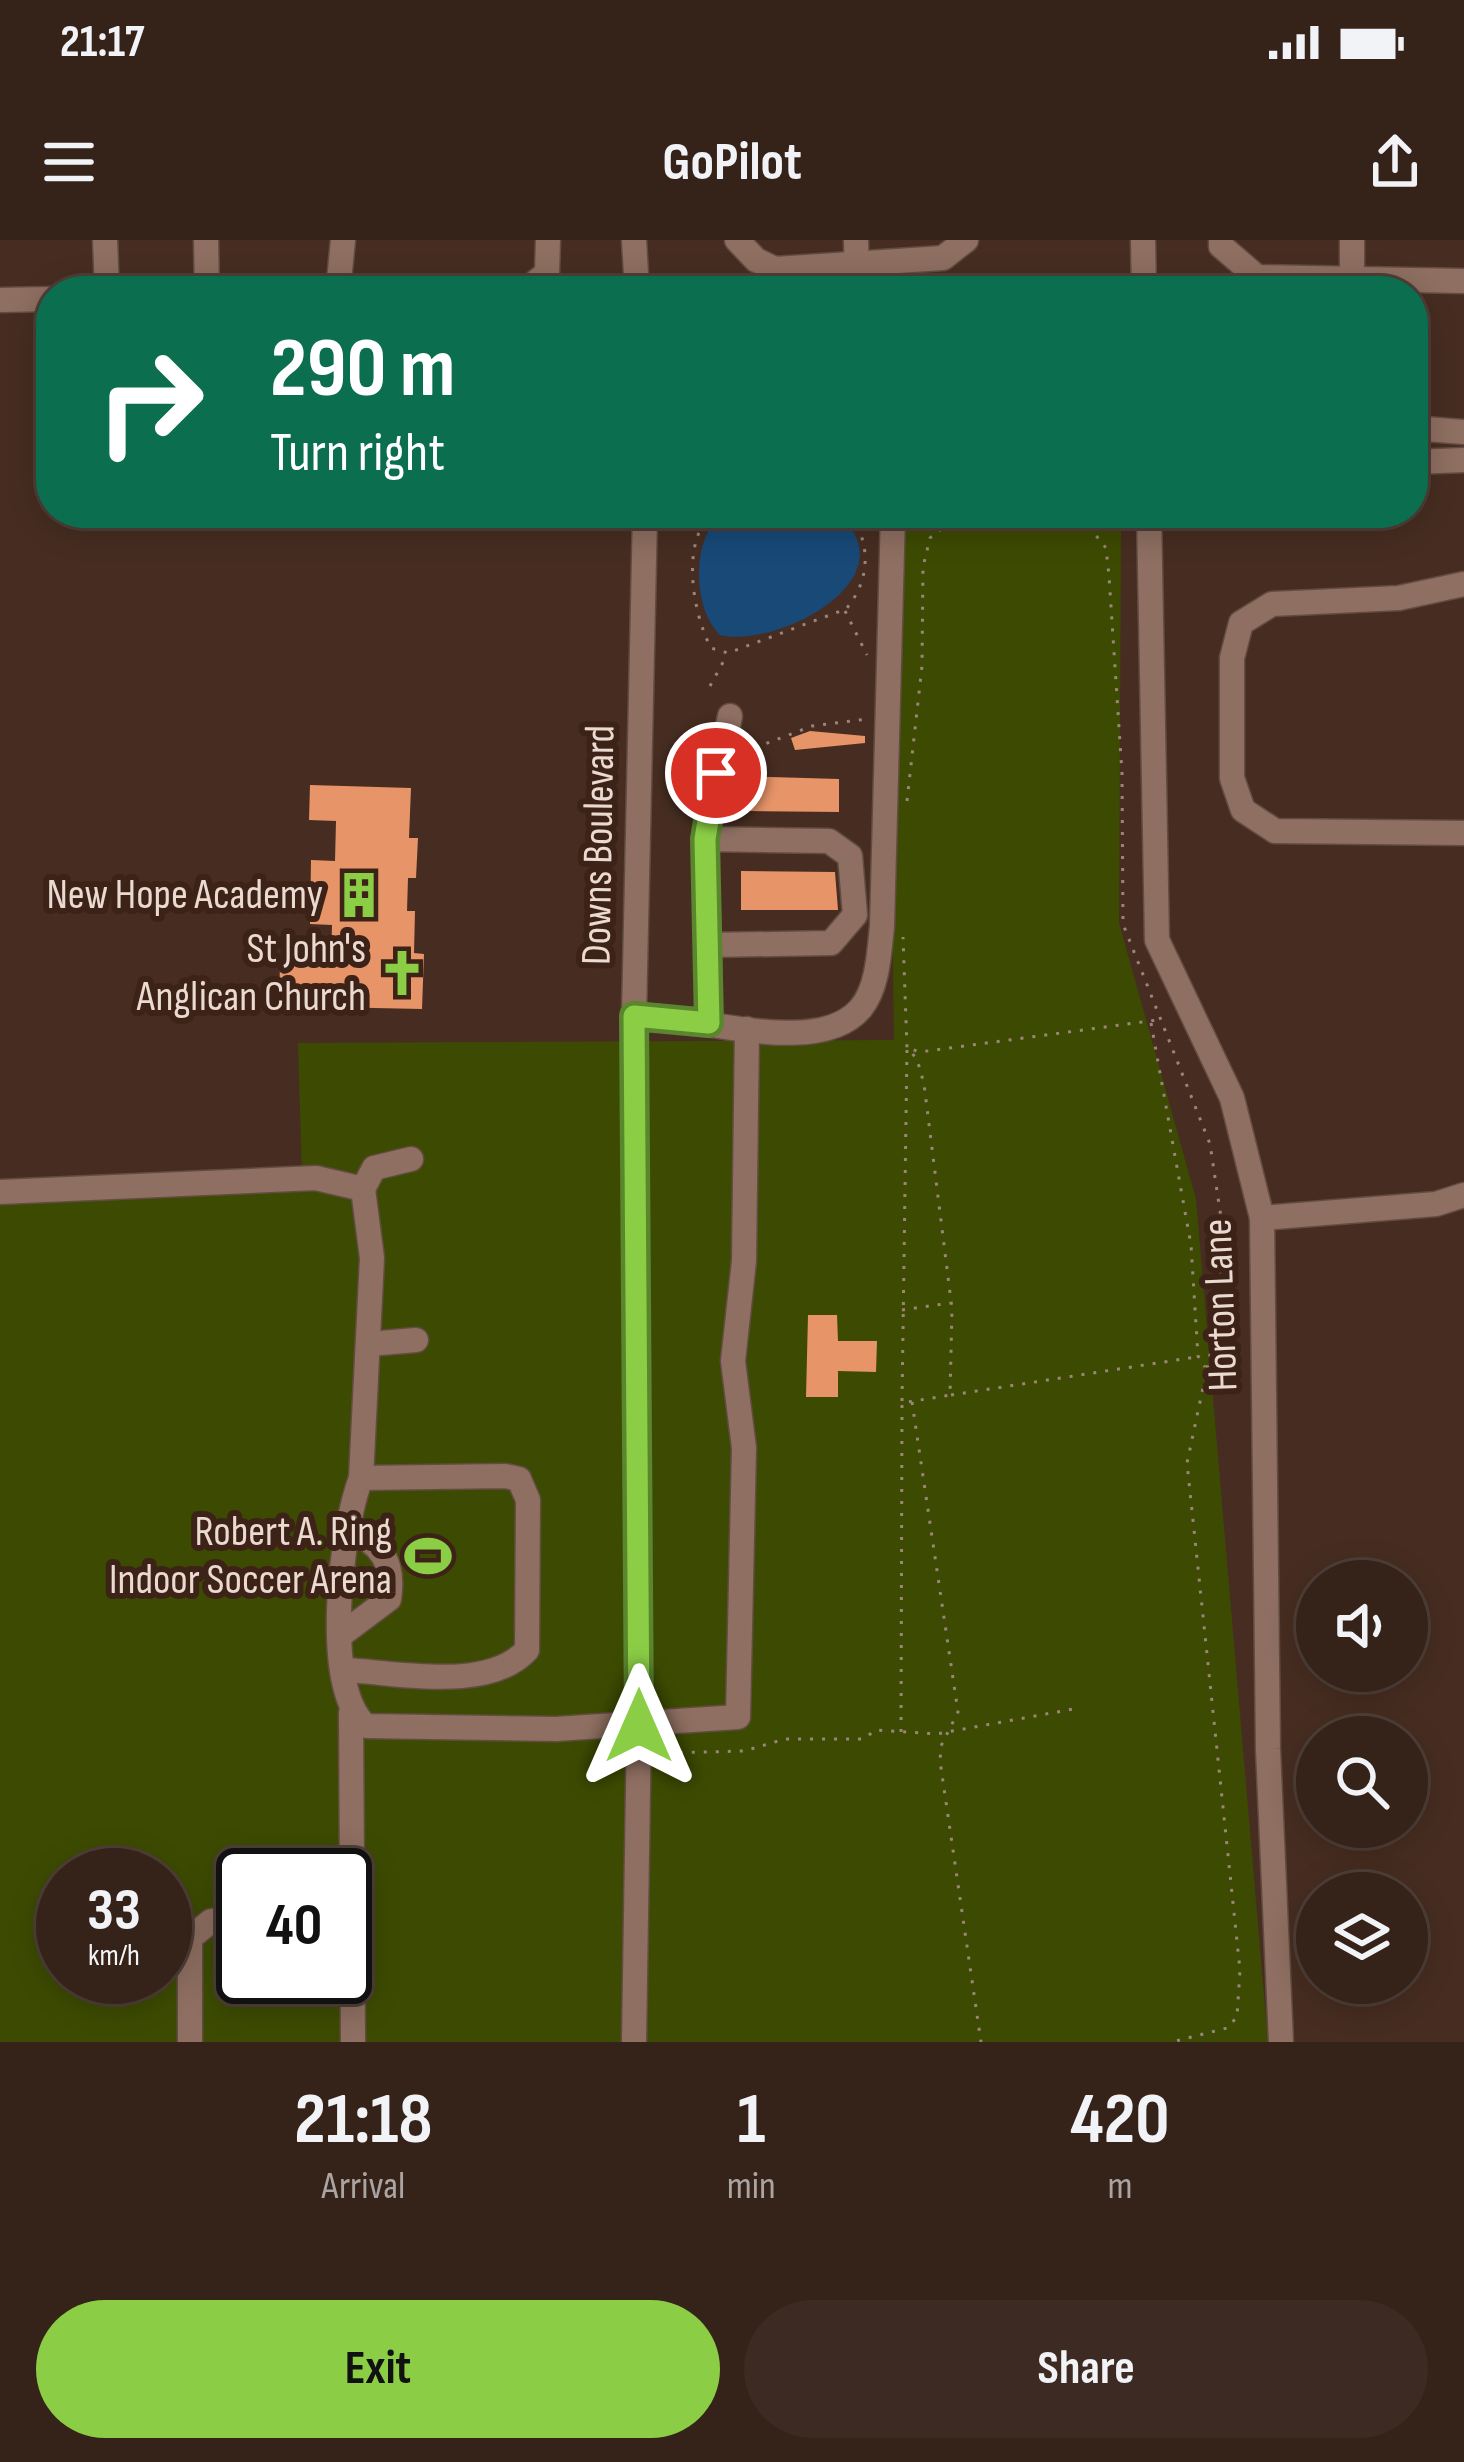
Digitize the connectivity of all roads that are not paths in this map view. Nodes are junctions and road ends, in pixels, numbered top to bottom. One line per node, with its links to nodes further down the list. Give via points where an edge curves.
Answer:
1 (105, 240): 12 (street)
2 (206, 240): 13 (street)
3 (343, 240): 14 (street)
4 (548, 240): 15 (street)
5 (634, 240): 16 (street)
6 (737, 240): 11 (street, via 775,269)
7 (966, 240): 11 (street, via 944,258)
8 (1143, 240): 17 (street)
9 (1221, 240): 18 (street)
10 (1352, 240): 19 (street)
11 (857, 266)
12 (106, 276)
13 (207, 276)
14 (339, 276)
15 (542, 276)
16 (636, 276)
17 (1144, 276)
18 (1256, 276)
19 (1352, 276)
20 (1428, 281): 21 (street)
21 (1464, 281)
22 (36, 300): 23 (street)
23 (0, 301)
24 (1428, 429): 25 (street)
25 (1464, 433)
26 (1464, 460): 27 (street)
27 (1428, 462)
28 (645, 528): 36 (street, Downs Boulevard)
29 (892, 528): 38 (street, via 877,971 862,1006 819,1032)
30 (1149, 528): 43 (street, Horton Lane, via 1157,940 1232,1098)
31 (1464, 584): 33 (street, via 1399,598 1272,604 1241,623 1232,658 1232,778 1243,809 1275,832)
32 (730, 716): 34 (street)
33 (1464, 833)
34 (705, 839): 35 (street); 35 (street, via 829,841 854,866 855,915 831,943)
35 (709, 945): 37 (street)
36 (634, 1016): 37 (street); 51 (street, Downs Boulevard)
37 (709, 1023): 38 (street)
38 (747, 1029): 51 (street, via 733,1361 744,1448 738,1717)
39 (411, 1159): 40 (street, via 374,1168)
40 (363, 1189): 41 (street, via 316,1178); 45 (street, via 372,1258)
41 (0, 1192)
42 (1464, 1196): 43 (street)
43 (1262, 1218): 58 (street, Horton Lane, via 1268,1749)
44 (416, 1340): 45 (street)
45 (368, 1344): 46 (street)
46 (361, 1478): 47 (street); 49 (street, via 519,1479 527,1500 527,1650 496,1670 469,1675)
47 (348, 1528): 48 (street); 48 (street, via 387,1557 392,1580 389,1599)
48 (341, 1635): 49 (street)
49 (344, 1670): 50 (street)
50 (351, 1713): 51 (street, via 366,1726); 52 (street)
51 (639, 1726): 57 (street, Downs Boulevard)
52 (350, 1848)
53 (216, 1921): 55 (street, via 190,1938)
54 (351, 2004): 56 (street)
55 (190, 2042)
56 (352, 2042)
57 (634, 2042)
58 (1281, 2042)

